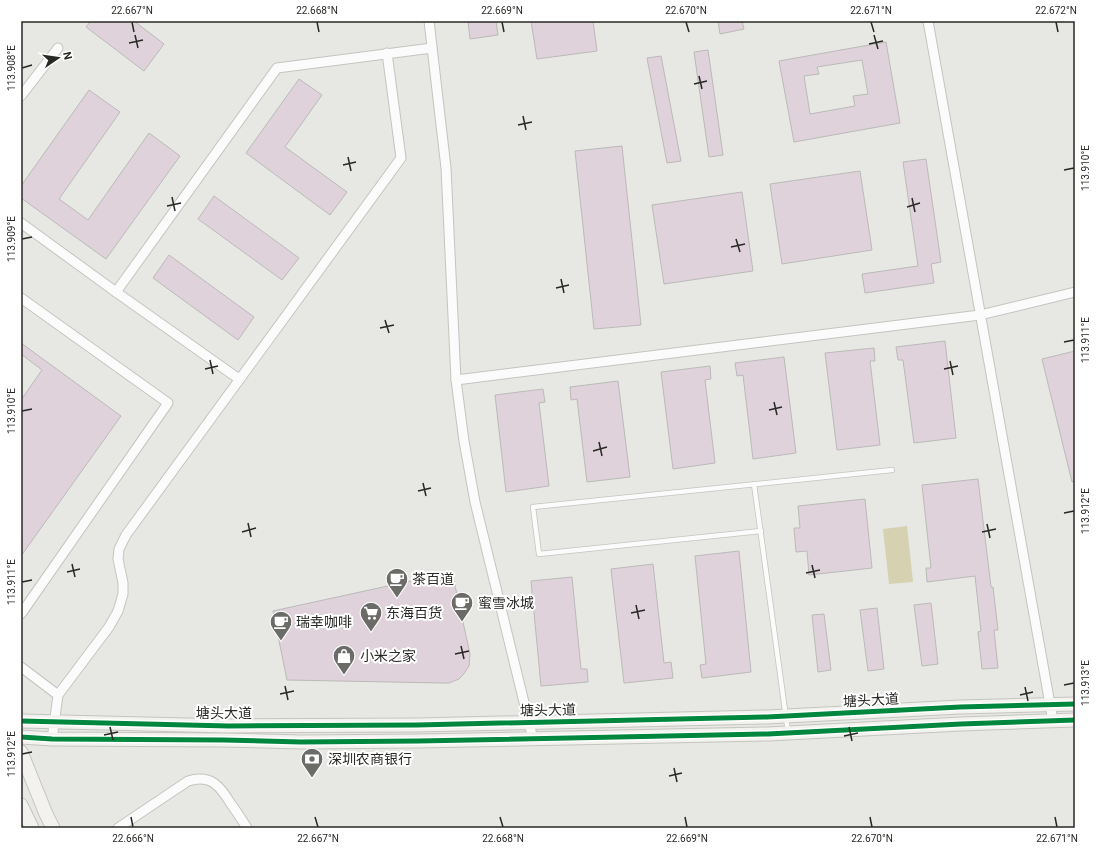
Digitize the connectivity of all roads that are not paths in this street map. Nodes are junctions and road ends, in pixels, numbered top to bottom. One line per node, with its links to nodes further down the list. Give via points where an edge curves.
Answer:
1 (429, 21): 4 (street)
2 (928, 21): 11 (street)
3 (58, 48): 6 (street)
4 (432, 48): 5 (street); 13 (street, via 446,168)
5 (387, 53): 8 (street, via 277,68); 12 (street, via 401,158)
6 (21, 96)
7 (21, 223): 8 (street)
8 (116, 292): 12 (street)
9 (1075, 292): 11 (street)
10 (21, 298): 17 (street, via 168,403)
11 (980, 315): 13 (street); 21 (street)
12 (239, 379): 19 (street, via 126,535 119,549 123,594 118,611)
13 (456, 380): 27 (street, via 475,502)
14 (892, 470): 15 (lane)
15 (754, 484): 16 (lane); 16 (lane, via 534,507 539,554)
16 (761, 531): 22 (lane)
17 (21, 614)
18 (21, 667): 19 (street)
19 (58, 695): 26 (street)
20 (1075, 704): 21 (main road, 塘头大道)
21 (1049, 705): 22 (main road, 塘头大道); 25 (street)
22 (786, 716): 27 (main road, 塘头大道); 28 (lane)
23 (1075, 720): 25 (main road, 塘头大道)
24 (21, 721): 26 (main road, 塘头大道)
25 (1053, 721): 28 (main road, 塘头大道)
26 (54, 722): 27 (main road, 塘头大道, via 261,726); 30 (street)
27 (528, 722): 31 (street)
28 (789, 733): 31 (main road, 塘头大道)
29 (21, 737): 30 (main road, 塘头大道)
30 (52, 739): 31 (main road, 塘头大道, via 316,742)
31 (533, 739)
32 (21, 752): 35 (main road)
33 (21, 805): 34 (main road)
34 (32, 828)
35 (53, 828)
36 (118, 828): 37 (street, via 188,781 195,779 203,779 217,785)
37 (247, 828)

